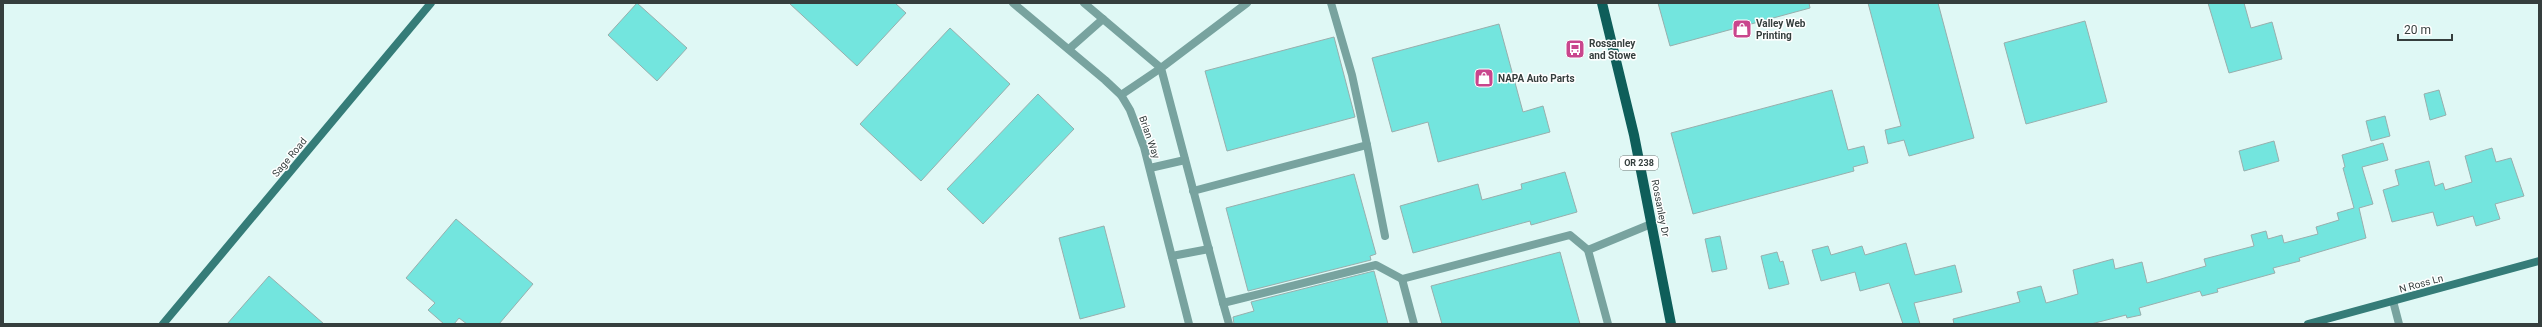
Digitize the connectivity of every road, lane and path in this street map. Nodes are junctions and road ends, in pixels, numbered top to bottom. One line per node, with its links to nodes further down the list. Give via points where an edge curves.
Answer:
1 (430, 3): 24 (main road, Sage Road)
2 (1013, 3): 8 (street, Brian Way)
3 (1084, 3): 7 (street)
4 (1246, 3): 9 (street)
5 (1331, 3): 11 (street, via 1352,74)
6 (1602, 3): 15 (main road, Rossanley Dr / OR 238, via 1634,135)
7 (1103, 19): 8 (street); 9 (street)
8 (1069, 49): 10 (street, Brian Way)
9 (1161, 68): 10 (street); 12 (street)
10 (1121, 95): 13 (street, Brian Way, via 1137,126)
11 (1367, 145): 14 (street); 16 (street)
12 (1185, 160): 13 (street); 14 (street)
13 (1150, 168): 19 (street, Brian Way)
14 (1193, 191): 17 (street)
15 (1651, 224): 18 (street); 29 (main road, Rossanley Dr / OR 238)
16 (1385, 236)
17 (1209, 249): 19 (street); 23 (street)
18 (1588, 250): 21 (street, via 1570,235); 28 (street)
19 (1172, 256): 25 (street, Brian Way)
20 (2539, 261): 22 (main road, N Ross Ln)
21 (1402, 279): 23 (street, via 1376,265); 27 (street)
22 (2393, 301): 30 (main road, N Ross Ln); 31 (street)
23 (1223, 303): 26 (street)
24 (163, 324)
25 (1189, 324)
26 (1229, 324)
27 (1414, 324)
28 (1608, 324)
29 (1671, 324)
30 (2308, 324)
31 (2399, 324)

